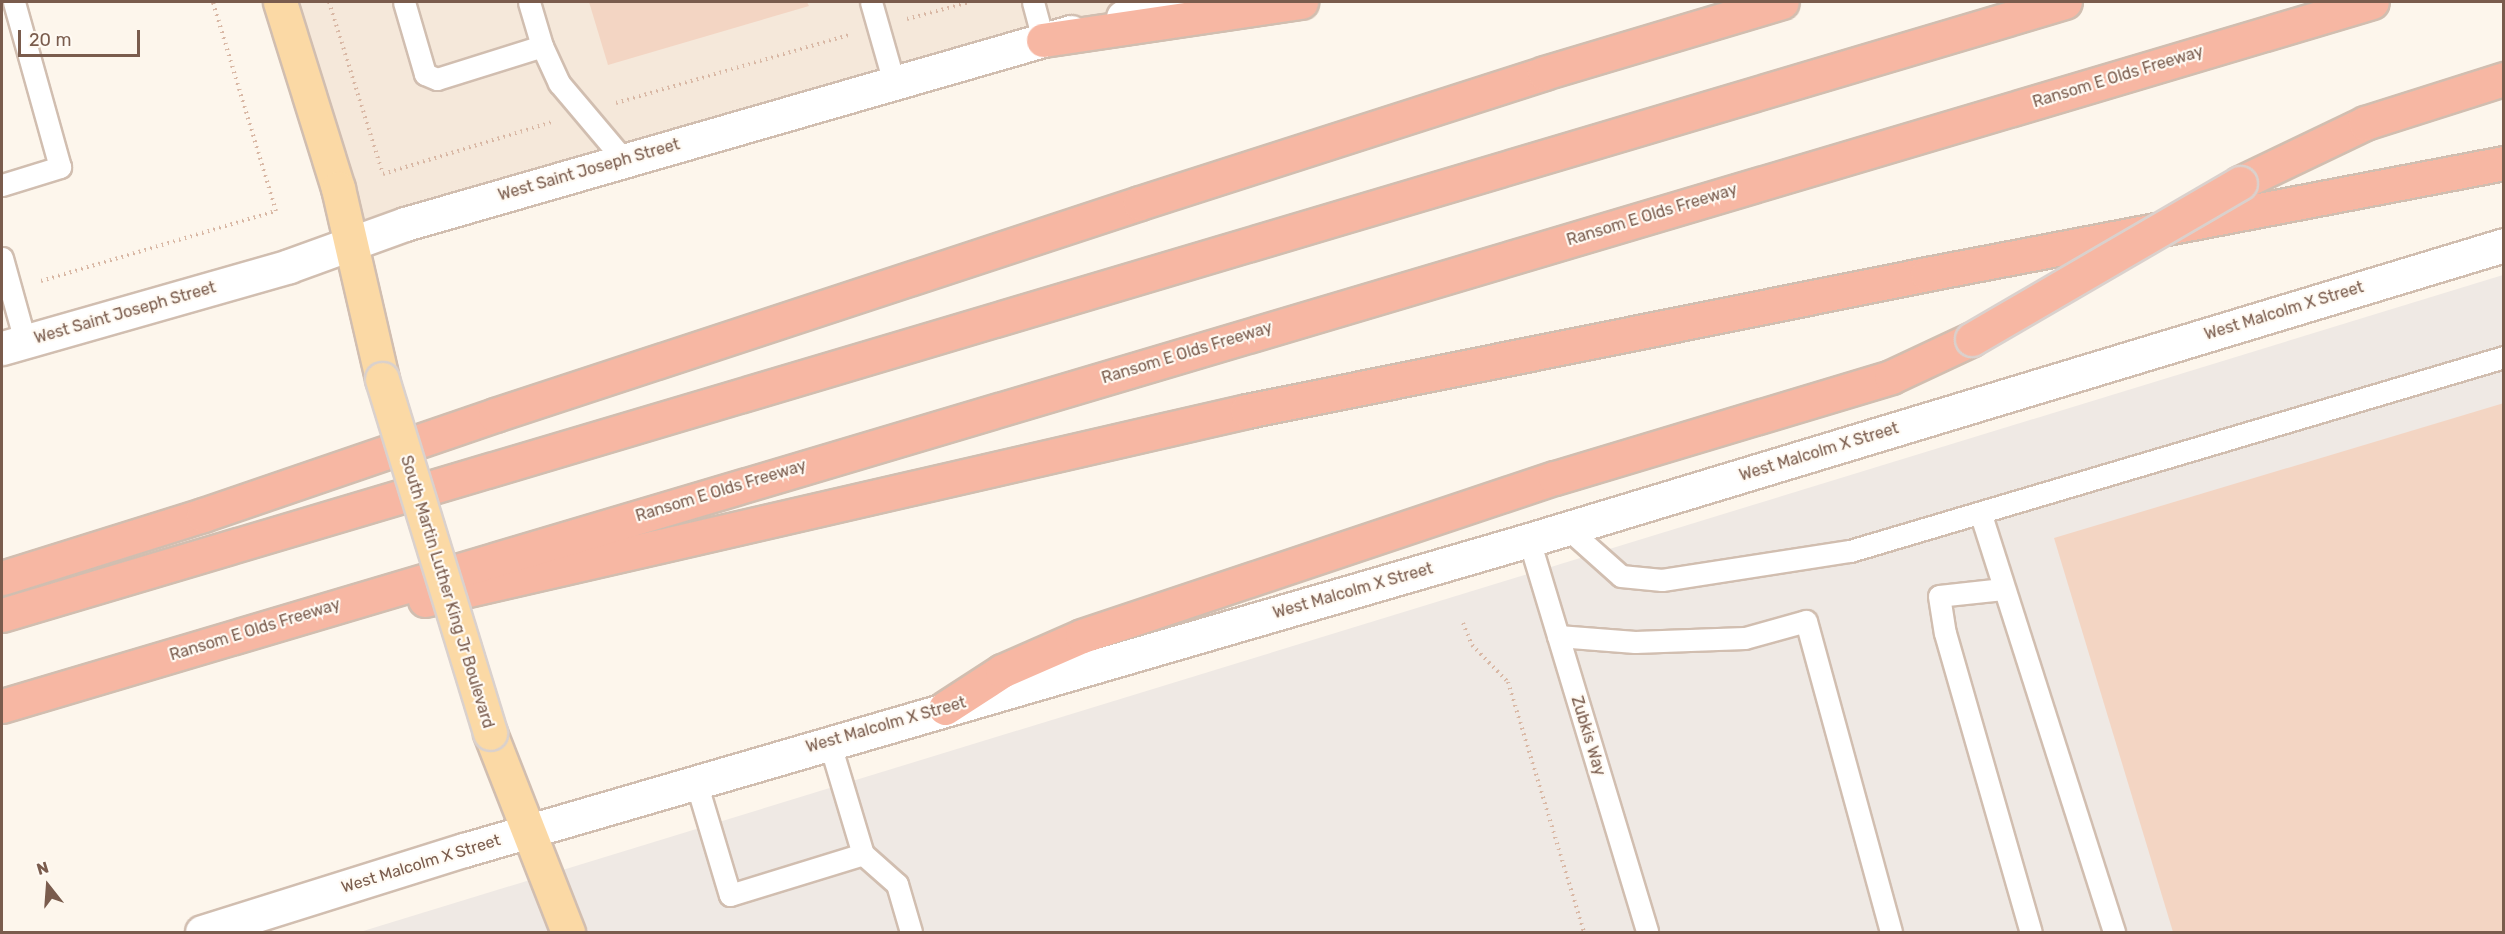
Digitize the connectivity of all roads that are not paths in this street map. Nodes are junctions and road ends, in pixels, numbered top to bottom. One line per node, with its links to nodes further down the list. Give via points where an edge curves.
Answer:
1 (14, 2): 18 (lane, via 60,167)
2 (280, 2): 19 (main road, South Martin Luther King Jr Boulevard, via 338,188)
3 (404, 2): 13 (lane, via 425,74 437,79)
4 (529, 2): 13 (lane)
5 (871, 2): 15 (lane)
6 (1033, 2): 12 (lane)
7 (1179, 2): 12 (main road, West Saint Joseph Street)
8 (1301, 2): 12 (highway)
9 (1782, 2): 27 (highway, via 1544,73 1140,203 203,515)
10 (2066, 2): 29 (highway)
11 (2372, 2): 31 (highway, Ransom E Olds Freeway)
12 (1043, 40): 15 (main road, West Saint Joseph Street)
13 (542, 46): 16 (lane, via 559,83)
14 (2504, 79): 33 (highway, bridge, via 2365,123 2240,183 1971,339 1891,377 1555,478 1082,636 1002,671)
15 (894, 83): 16 (main road, West Saint Joseph Street)
16 (624, 160): 19 (main road, West Saint Joseph Street)
17 (2504, 163): 31 (highway, via 1247,411)
18 (2, 185)
19 (349, 244): 22 (main road, West Saint Joseph Street, via 289,266); 36 (main road, South Martin Luther King Jr Boulevard, bridge, via 382,379 490,733)
20 (2504, 245): 25 (main road, West Malcolm X Street)
21 (2, 258): 22 (lane, via 10,290)
22 (13, 345)
23 (2504, 357): 24 (lane)
24 (1981, 514): 25 (lane, via 1850,551 1662,580 1621,576); 28 (lane)
25 (1567, 528): 26 (main road, West Malcolm X Street)
26 (1529, 540): 30 (lane, Zubkis Way); 33 (main road, West Malcolm X Street)
27 (2, 578)
28 (2003, 589): 43 (lane, via 1939,596 1945,633); 44 (lane)
29 (2, 615)
30 (1558, 636): 41 (lane, Zubkis Way); 42 (lane, via 1635,642 1745,638 1806,621)
31 (145, 662): 32 (highway, Ransom E Olds Freeway)
32 (2, 706)
33 (945, 708): 34 (main road, West Malcolm X Street)
34 (828, 741): 35 (main road, West Malcolm X Street); 37 (lane)
35 (696, 782): 36 (main road, West Malcolm X Street); 37 (lane, via 730,895)
36 (530, 830): 38 (main road, West Malcolm X Street); 39 (main road, South Martin Luther King Jr Boulevard)
37 (864, 854): 40 (lane, via 897,884)
38 (202, 933)
39 (568, 933)
40 (911, 933)
41 (1647, 933)
42 (1891, 933)
43 (2031, 933)
44 (2114, 933)

